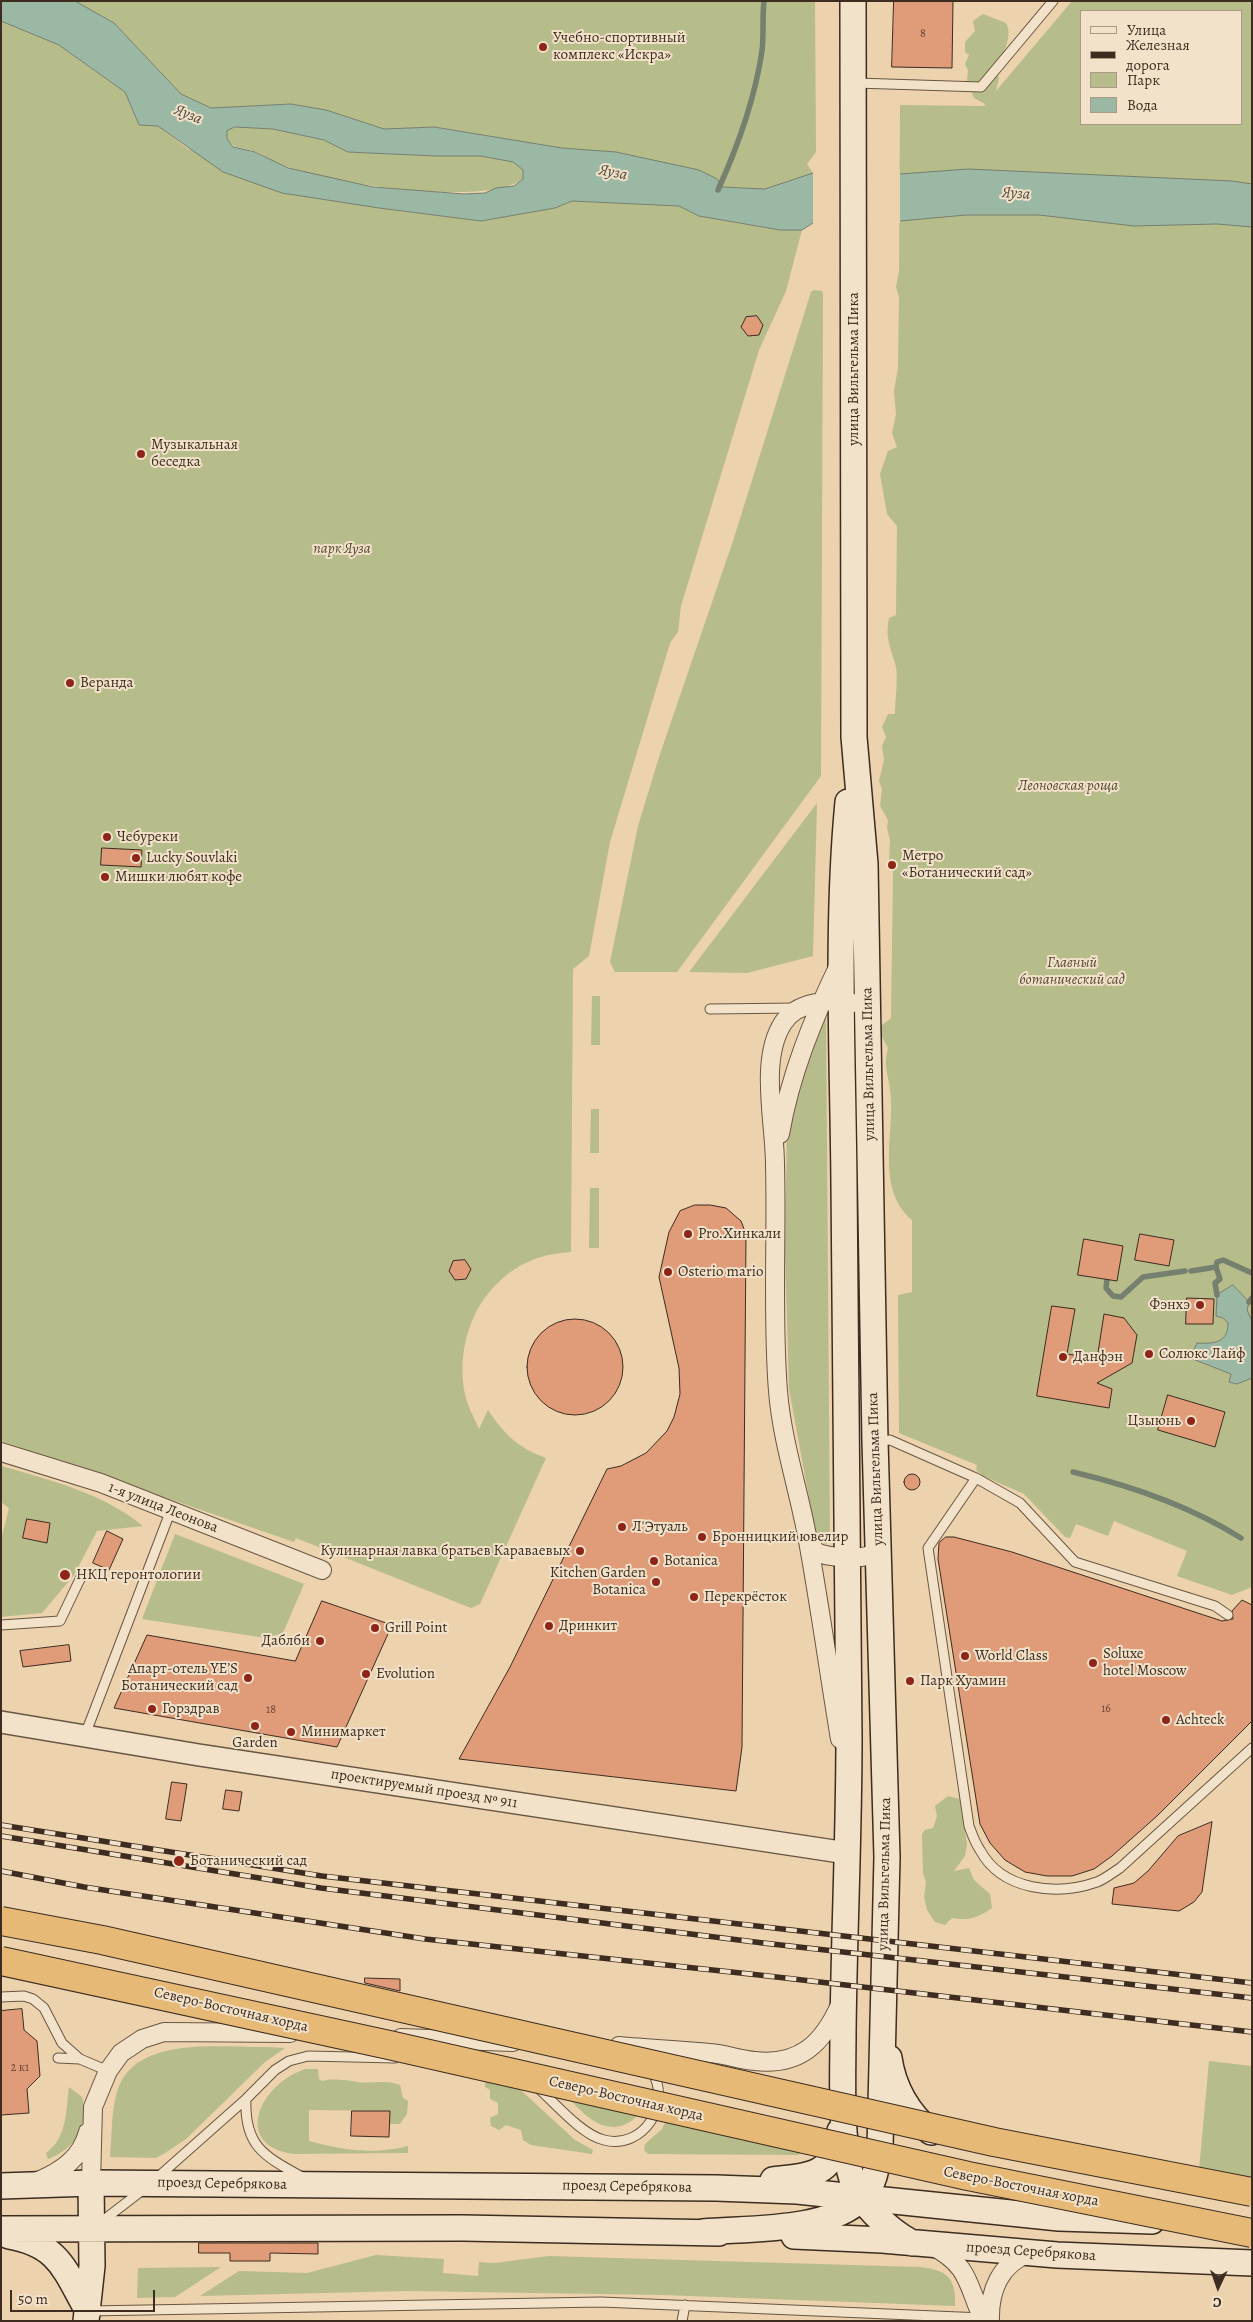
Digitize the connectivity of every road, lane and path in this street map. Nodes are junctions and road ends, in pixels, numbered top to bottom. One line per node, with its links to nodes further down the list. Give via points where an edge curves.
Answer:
1 (854, 1): 3 (main road, улица Вильгельма Пика)
2 (1053, 1): 3 (lane, via 981,87)
3 (854, 83): 4 (main road, улица Вильгельма Пика)
4 (854, 738): 5 (main road, улица Вильгельма Пика, via 845,834 842,958); 8 (main road, улица Вильгельма Пика, via 865,864)
5 (832, 1001): 6 (street); 8 (street, via 855,1003); 9 (street, via 794,1073); 16 (main road, улица Вильгельма Пика)
6 (800, 1008): 7 (lane); 9 (street, via 784,1021 775,1040 770,1064)
7 (710, 1009)
8 (868, 1019): 10 (main road, улица Вильгельма Пика)
9 (776, 1164): 14 (street, via 778,1390 789,1463)
10 (875, 1441): 12 (lane, via 890,1440); 15 (main road, улица Вильгельма Пика)
11 (1, 1452): 13 (street, 1-я улица Леонова, via 61,1469)
12 (976, 1478): 19 (lane, via 1020,1503 1075,1562 1215,1606); 23 (lane, via 928,1548 969,1826 980,1852 996,1870 1020,1885 1046,1889 1074,1888 1098,1881 1120,1868)
13 (171, 1510): 17 (street, 1-я улица Леонова); 22 (lane)
14 (808, 1539): 16 (street, via 816,1552 823,1556); 24 (street)
15 (878, 1542): 16 (street, via 873,1553); 30 (main road, улица Вильгельма Пика, via 887,1857)
16 (850, 1557): 24 (main road, улица Вильгельма Пика)
17 (322, 1570)
18 (81, 1577): 20 (lane, via 60,1621)
19 (1228, 1615)
20 (1, 1625)
21 (1, 1722): 22 (street, проектируемый проезд № 911)
22 (84, 1736): 25 (street, проектируемый проезд № 911)
23 (1252, 1748)
24 (849, 1793): 25 (main road, улица Вильгельма Пика)
25 (847, 1853): 29 (main road, улица Вильгельма Пика)
26 (1, 1921): 44 (main road, bridge, via 102,1940 994,2142)
27 (1, 1961): 51 (main road, Северо-Восточная хорда, bridge, via 968,2176)
28 (1, 1998): 33 (lane, via 24,1996 34,1999 44,2008 62,2043)
29 (844, 1998): 31 (street, via 831,2025 816,2044 799,2056 779,2062 712,2053); 36 (main road, улица Вильгельма Пика)
30 (883, 2016): 45 (main road, улица Вильгельма Пика, via 880,2147 874,2177); 46 (main road, via 890,2068 903,2101 915,2119 949,2142 1210,2185)
31 (612, 2046): 34 (street, via 296,2033 164,2032 142,2039 121,2054); 35 (lane, via 645,2062 654,2075 660,2094 656,2116 642,2132 622,2141 595,2137 527,2078 508,2066 494,2063 308,2056 289,2061 275,2070)
32 (58, 2058): 33 (lane)
33 (80, 2059): 34 (lane)
34 (108, 2071): 37 (street)
35 (246, 2099): 39 (lane); 41 (lane, via 247,2126 257,2147)
36 (845, 2104): 43 (main road, via 835,2156 829,2164 813,2174); 45 (main road, улица Вильгельма Пика, via 851,2176)
37 (94, 2107): 38 (street); 40 (street, via 84,2144 73,2160 63,2169)
38 (91, 2183): 39 (main road, проезд Серебрякова); 40 (main road, проезд Серебрякова); 49 (main road)
39 (151, 2183): 41 (main road, проезд Серебрякова); 49 (lane)
40 (29, 2184): 42 (main road, проезд Серебрякова)
41 (315, 2185): 43 (main road, проезд Серебрякова)
42 (1, 2186)
43 (716, 2188): 45 (main road, проезд Серебрякова, via 797,2191)
44 (1252, 2192)
45 (862, 2198): 47 (main road, проезд Серебрякова, via 1059,2218); 50 (main road, улица Вильгельма Пика, via 828,2219 808,2224); 53 (main road, улица Вильгельма Пика, via 897,2235)
46 (1252, 2199)
47 (1252, 2225)
48 (1, 2229): 49 (main road, проезд Серебрякова)
49 (93, 2229): 50 (main road, проезд Серебрякова, via 473,2228); 57 (main road)
50 (703, 2232): 53 (main road, проезд Серебрякова)
51 (1252, 2232)
52 (1, 2235): 57 (main road, via 28,2239 49,2251 63,2267)
53 (920, 2244): 54 (main road, проезд Серебрякова); 58 (street, via 950,2257 965,2273)
54 (1030, 2252): 55 (main road, проезд Серебрякова); 58 (street, via 1009,2264 1000,2276)
55 (1252, 2264)
56 (685, 2305): 57 (lane, via 552,2302); 58 (lane); 59 (lane)
57 (87, 2316)
58 (986, 2320)
59 (682, 2321)

